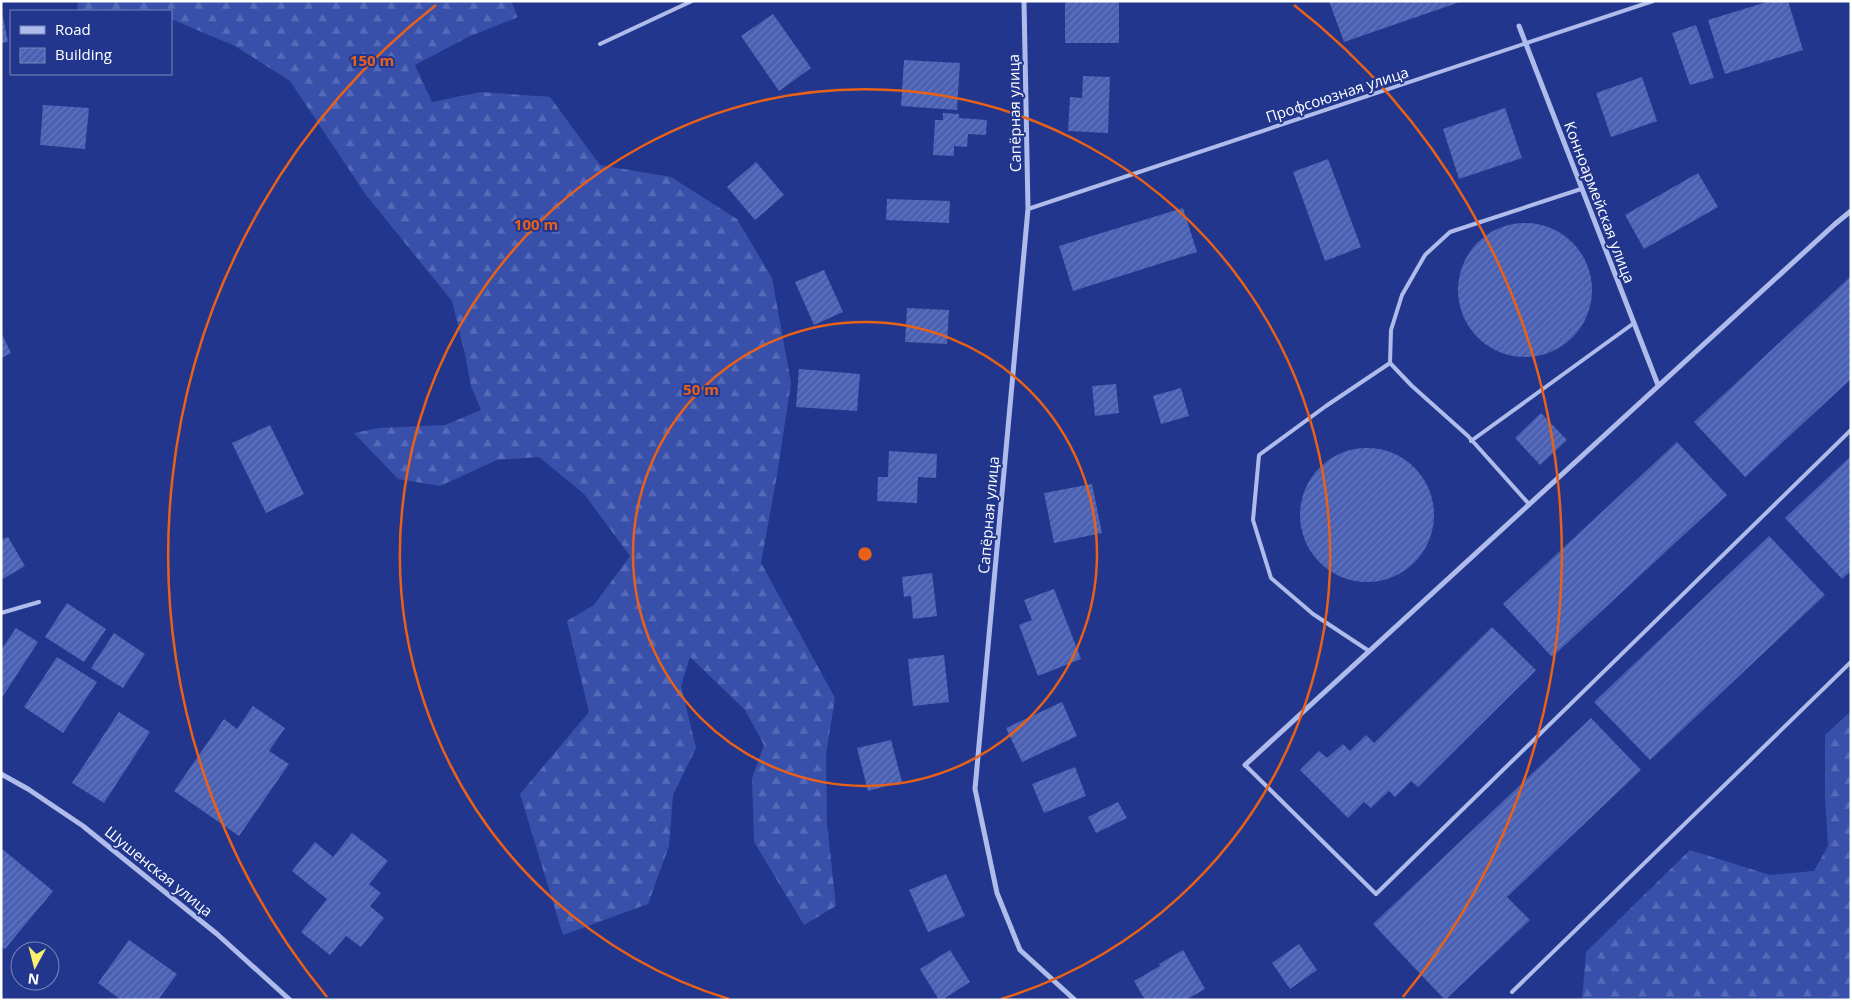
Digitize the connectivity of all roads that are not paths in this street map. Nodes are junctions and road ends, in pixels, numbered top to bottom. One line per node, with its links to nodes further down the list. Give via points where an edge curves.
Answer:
1 (692, 1): 5 (lane)
2 (1024, 1): 8 (street, Сапёрная улица)
3 (1653, 1): 6 (lane, Профсоюзная улица)
4 (1519, 26): 6 (street, Конноармейская улица)
5 (600, 44)
6 (1525, 44): 7 (street, Конноармейская улица); 8 (lane, Профсоюзная улица)
7 (1581, 189): 10 (street, Конноармейская улица); 11 (lane, via 1450,232 1425,255 1402,295 1391,330)
8 (1028, 209): 23 (street, Сапёрная улица, via 975,789 997,892 1020,950)
9 (1851, 211): 12 (street)
10 (1634, 323): 12 (street, Конноармейская улица); 14 (lane)
11 (1390, 363): 14 (lane); 18 (lane, via 1260,455 1252,520 1271,578 1313,614)
12 (1658, 385): 15 (street)
13 (1851, 430): 20 (lane, via 1376,894)
14 (1471, 440): 15 (lane)
15 (1529, 504): 18 (street)
16 (39, 602): 17 (lane)
17 (1, 613)
18 (1369, 651): 20 (street)
19 (1851, 662): 22 (lane)
20 (1245, 765)
21 (1, 774): 24 (street, Шушенская улица, via 83,826 217,934)
22 (1512, 992)
23 (1071, 998)
24 (290, 1000)

